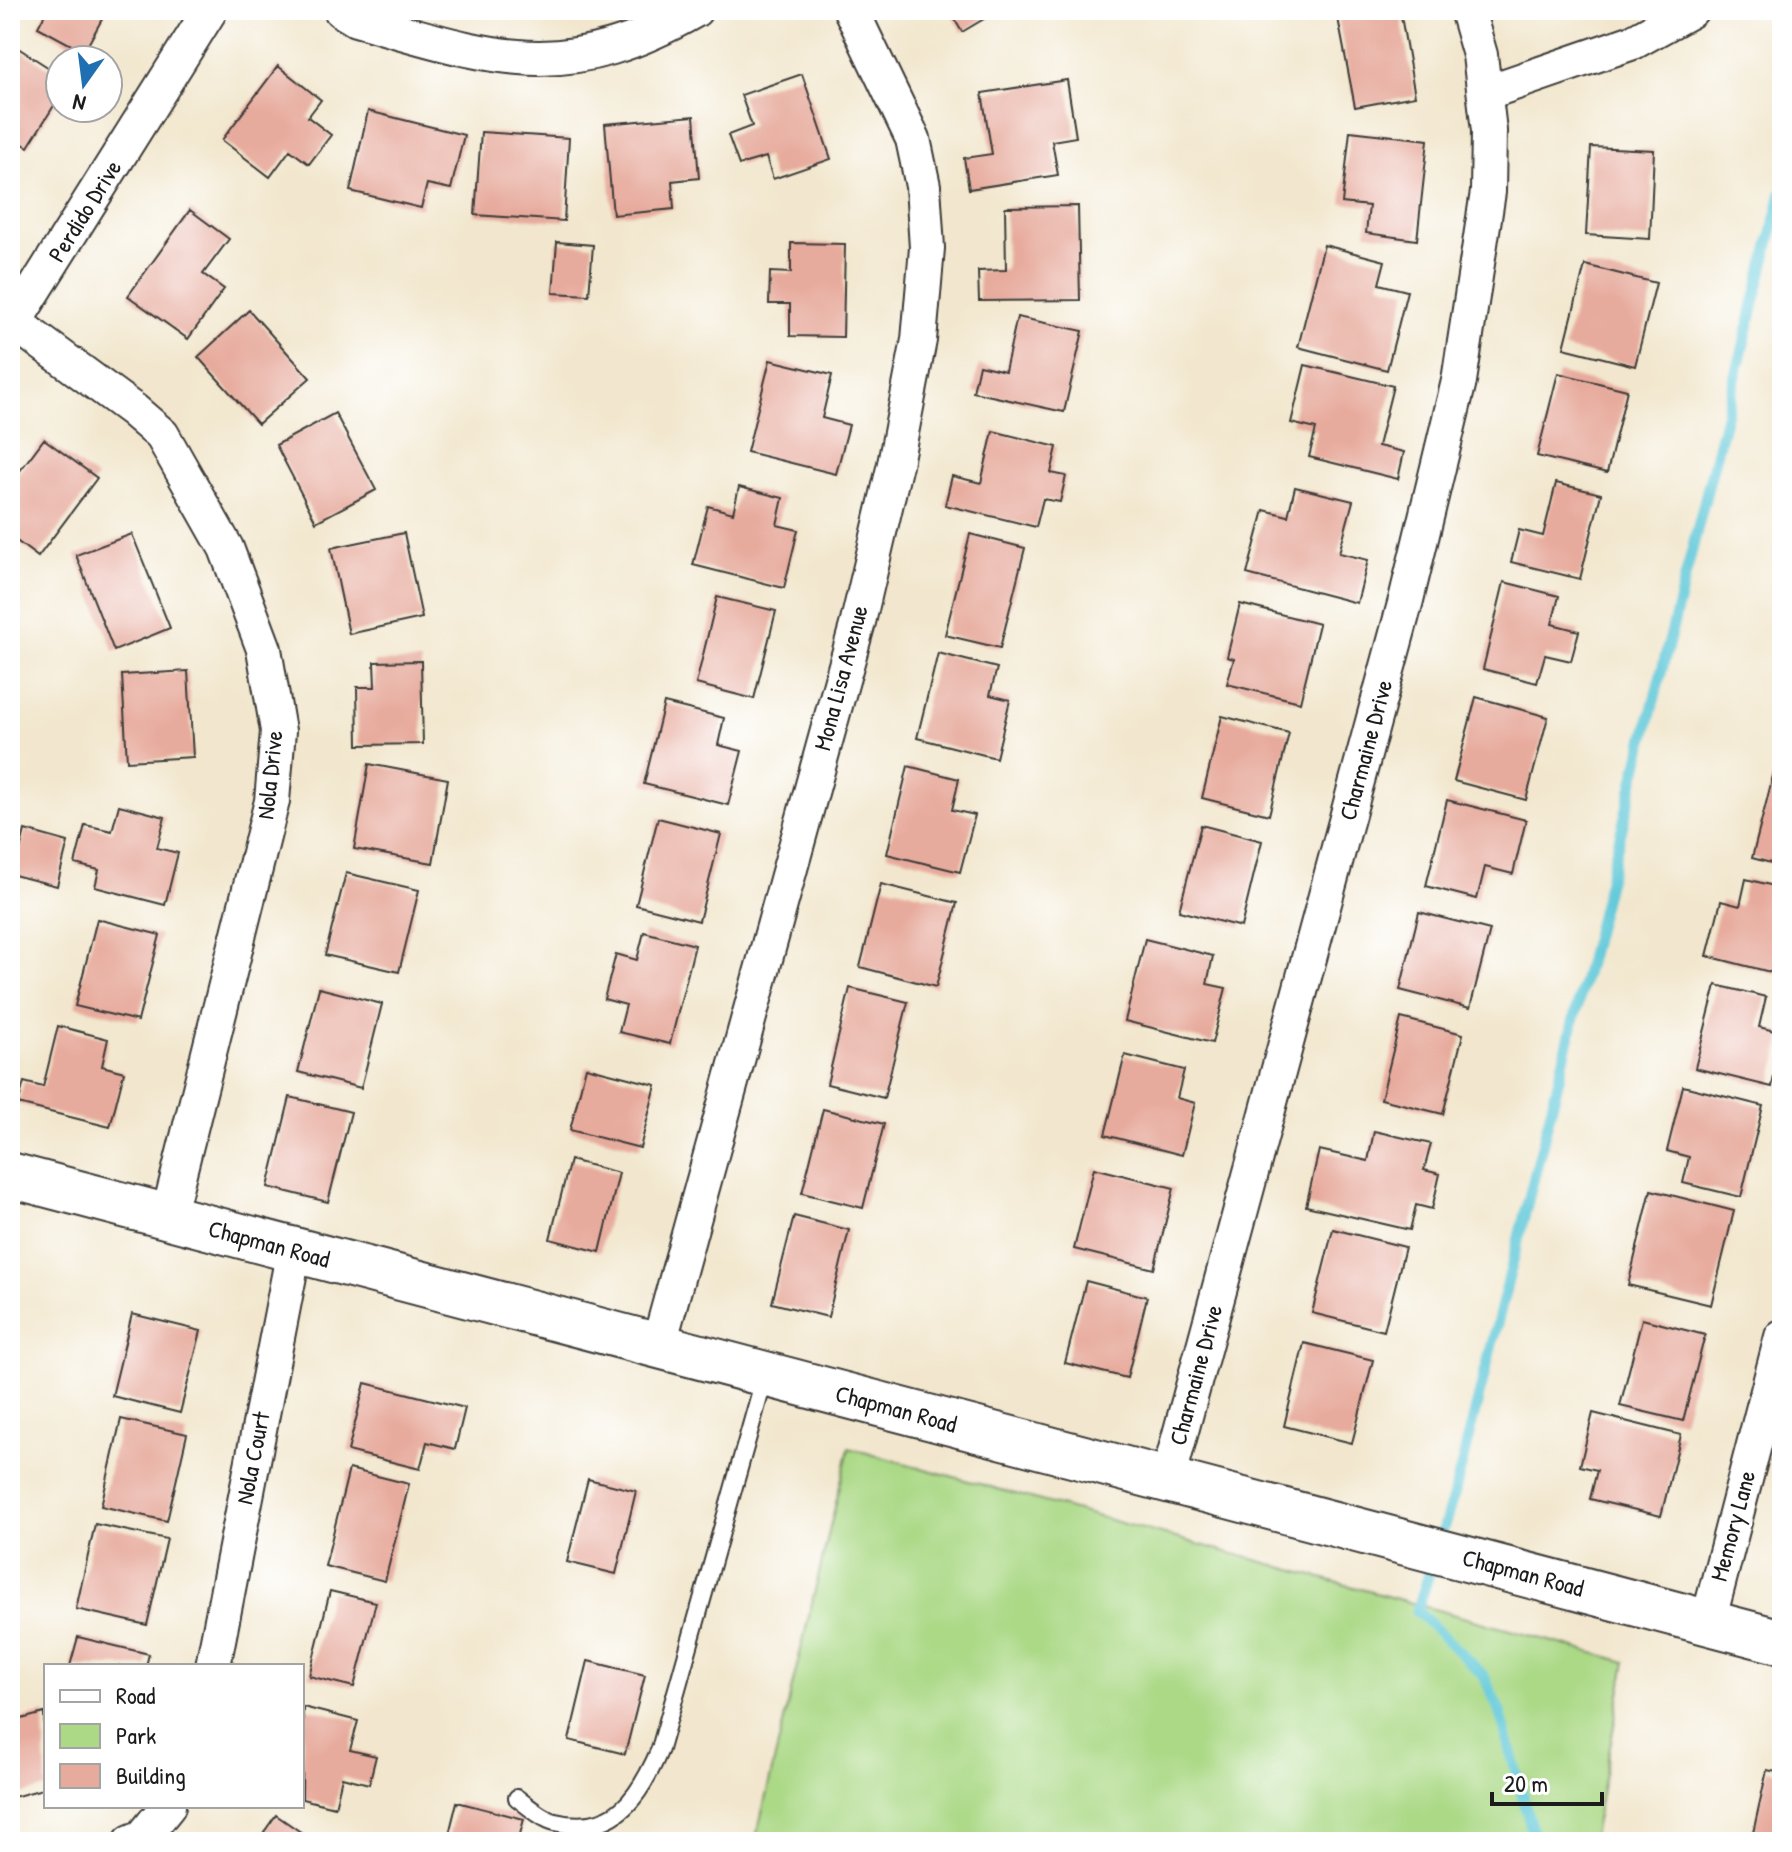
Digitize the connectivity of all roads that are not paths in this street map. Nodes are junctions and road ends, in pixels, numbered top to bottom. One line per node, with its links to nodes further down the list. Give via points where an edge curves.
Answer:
1 (210, 10): 8 (street, Perdido Drive)
2 (341, 10): 3 (street, via 356,19 483,55 540,59 584,57 656,32)
3 (695, 10)
4 (851, 10): 13 (street, Mona Lisa Avenue, via 913,139 923,186 927,248 919,340 858,622)
5 (1467, 10): 7 (street, Charmaine Drive)
6 (1691, 10): 7 (street, via 1633,42)
7 (1485, 93): 15 (street, Charmaine Drive, via 1488,192 1459,381 1406,600)
8 (12, 326): 10 (street, Nola Drive, via 162,435 226,548 269,676 278,731 272,801)
9 (10, 1175): 10 (street, Chapman Road)
10 (168, 1217): 11 (street, Chapman Road)
11 (294, 1250): 13 (street, Chapman Road); 18 (street, Nola Court)
12 (1782, 1337): 16 (street, Memory Lane)
13 (658, 1347): 14 (street, Chapman Road)
14 (766, 1375): 15 (street, Chapman Road); 19 (lane, via 660,1749 645,1785 612,1820 585,1825 552,1821)
15 (1168, 1479): 16 (street, Chapman Road)
16 (1708, 1622): 17 (street, Chapman Road)
17 (1782, 1642)
18 (213, 1664)
19 (517, 1798)
20 (166, 1808): 21 (street, via 143,1837)
21 (131, 1842)

